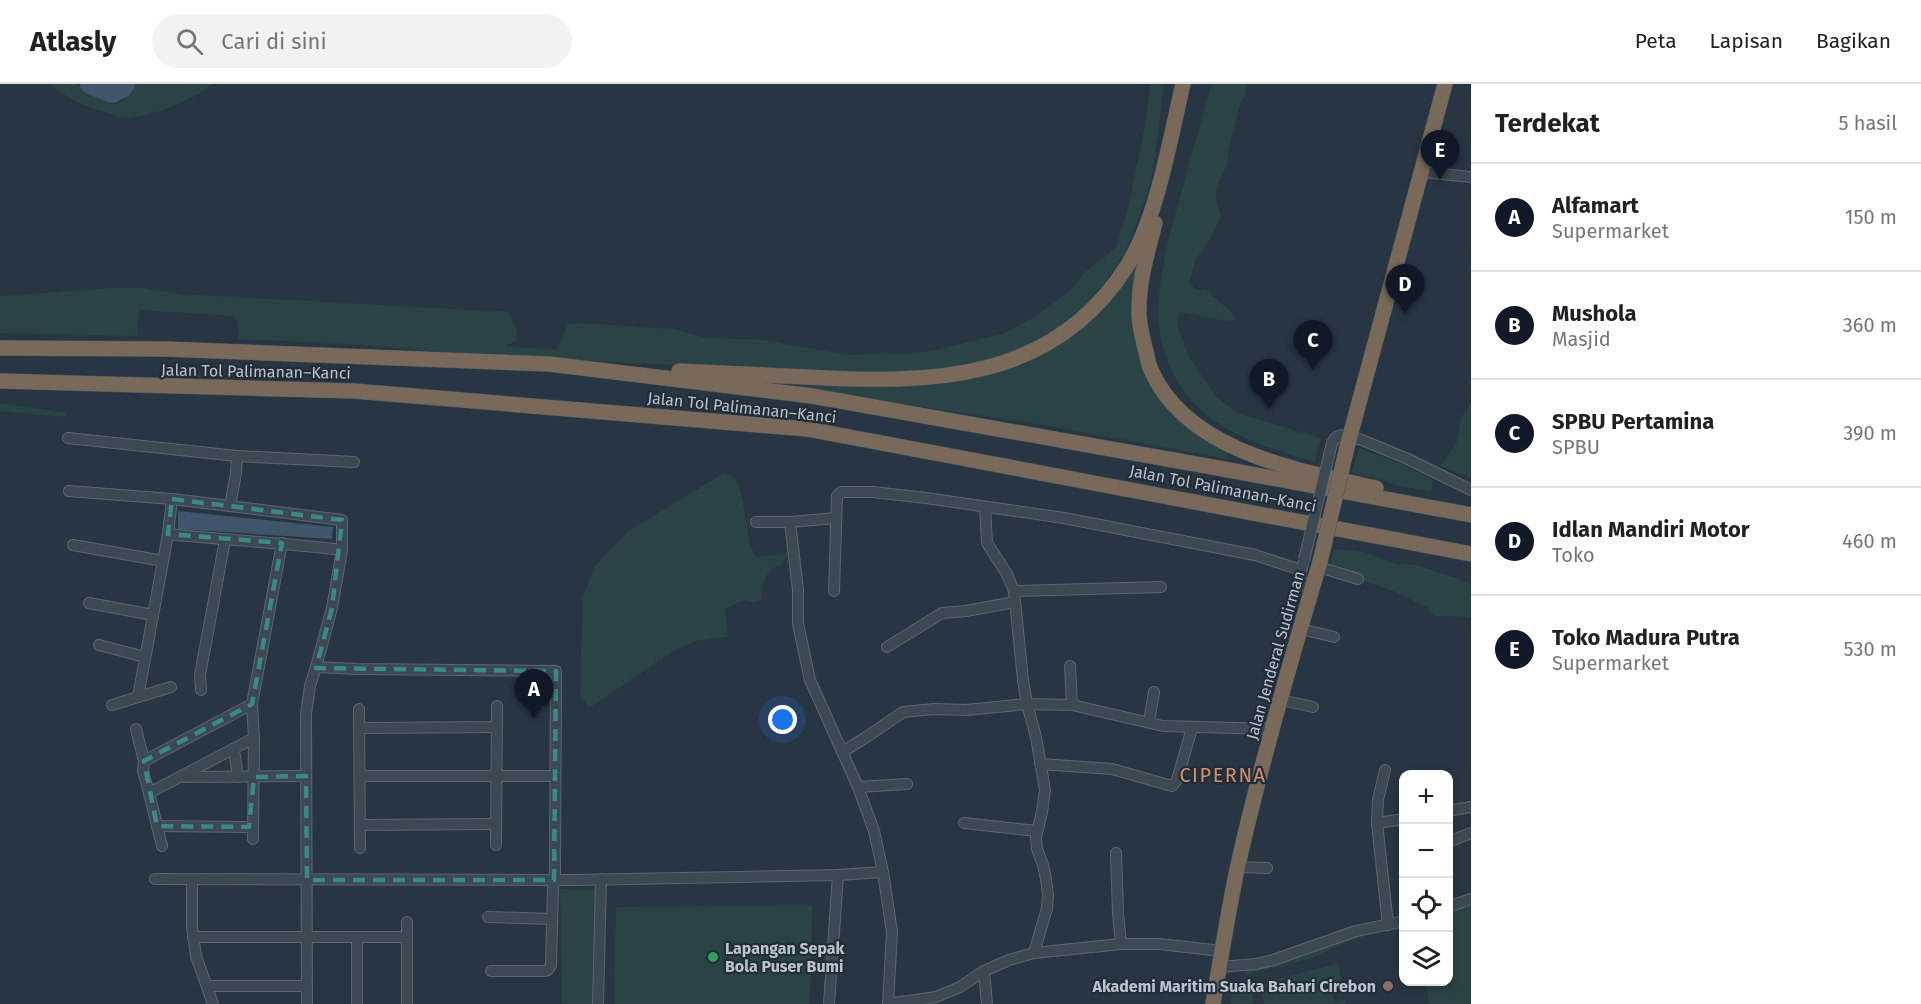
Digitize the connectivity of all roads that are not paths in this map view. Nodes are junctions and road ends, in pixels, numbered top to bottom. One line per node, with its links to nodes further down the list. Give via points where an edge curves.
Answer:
1 (1183, 84): 7 (highway, via 1157,191 1128,265 1105,296 1078,322 1048,343 1011,361 957,375 897,380)
2 (1193, 84): 18 (highway, via 1144,266 1138,309 1150,369 1171,403 1188,419 1238,448 1281,466 1391,491)
3 (1445, 84): 4 (highway, Jalan Jenderal Sudirman)
4 (1422, 172): 5 (street); 10 (highway, Jalan Jenderal Sudirman)
5 (1471, 177)
6 (0, 348): 7 (highway, Jalan Tol Palimanan–Kanci, via 166,349)
7 (549, 364): 18 (highway, Jalan Tol Palimanan–Kanci, via 812,396)
8 (0, 381): 27 (highway, Jalan Tol Palimanan–Kanci, via 354,391 807,429)
9 (68, 438): 11 (street)
10 (1349, 442): 13 (street, via 1408,459); 29 (street, bridge, via 1341,435 1332,443); 30 (highway, Jalan Jenderal Sudirman, bridge)
11 (237, 456): 12 (street); 16 (street)
12 (354, 462)
13 (1471, 490)
14 (69, 491): 15 (street)
15 (172, 499): 16 (street); 22 (street)
16 (230, 506): 26 (street, via 342,520)
17 (985, 507): 19 (street, via 842,492 837,496); 29 (street, via 1064,518); 35 (street, via 987,543 1007,574)
18 (1465, 514)
19 (836, 518): 21 (street); 33 (street)
20 (756, 522): 21 (street)
21 (790, 522): 65 (street, via 801,643 811,683)
22 (168, 534): 23 (street); 28 (street)
23 (225, 540): 24 (street); 46 (street, via 200,675)
24 (282, 543): 26 (street); 50 (street)
25 (73, 545): 28 (street)
26 (342, 547): 44 (street, via 332,608)
27 (1471, 555)
28 (163, 561): 37 (street)
29 (1303, 565): 34 (street, via 1300,576)
30 (1319, 565): 31 (street); 34 (highway, Jalan Jenderal Sudirman)
31 (1358, 579)
32 (1161, 587): 35 (street)
33 (834, 591)
34 (1311, 592): 38 (highway, Jalan Jenderal Sudirman)
35 (1014, 597): 41 (street, via 966,611 942,613); 51 (street)
36 (89, 603): 37 (street)
37 (153, 615): 42 (street)
38 (1301, 628): 39 (street); 49 (highway, Jalan Jenderal Sudirman)
39 (1334, 637)
40 (99, 645): 42 (street)
41 (887, 647)
42 (145, 657): 48 (street)
43 (1070, 666): 53 (street)
44 (316, 667): 69 (street, via 306,714); 72 (street, via 556,671)
45 (171, 687): 48 (street)
46 (201, 690)
47 (1154, 692): 57 (street)
48 (138, 697): 52 (street)
49 (1281, 700): 55 (street); 62 (highway, Jalan Jenderal Sudirman)
50 (252, 704): 63 (street); 66 (street)
51 (1027, 704): 53 (street); 65 (street, via 903,712); 67 (street)
52 (112, 705)
53 (1072, 705): 57 (street)
54 (497, 706): 59 (street)
55 (1313, 707)
56 (359, 709): 58 (street)
57 (1149, 722): 60 (street)
58 (359, 728): 59 (street); 70 (street)
59 (497, 728): 71 (street)
60 (1192, 728): 62 (street); 67 (street, via 1178,780 1172,786 1112,770)
61 (136, 729): 66 (street)
62 (1273, 729): 96 (highway, Jalan Jenderal Sudirman)
63 (254, 738): 64 (street); 75 (street)
64 (234, 750): 73 (street); 74 (street)
65 (843, 752): 77 (street)
66 (144, 761): 78 (street)
67 (1040, 764): 88 (street, via 1045,790)
68 (1385, 770): 82 (street, via 1377,800)
69 (306, 776): 75 (street); 103 (street)
70 (360, 776): 71 (street); 86 (street)
71 (496, 776): 72 (street); 83 (street)
72 (555, 776): 104 (street)
73 (182, 777): 74 (street); 78 (street)
74 (238, 777): 75 (street)
75 (254, 777): 85 (street)
76 (907, 784): 77 (street)
77 (858, 787): 98 (street)
78 (149, 793): 87 (street)
79 (1471, 807): 80 (street)
80 (1453, 810)
81 (1399, 820): 82 (street)
82 (1377, 823): 111 (street)
83 (496, 824): 86 (street); 92 (street)
84 (964, 824): 88 (street)
85 (253, 825): 87 (street); 90 (street)
86 (360, 825): 94 (street)
87 (157, 826): 93 (street)
88 (1037, 831): 117 (street, via 1037,849 1048,894)
89 (1471, 833): 91 (street)
90 (253, 839)
91 (1453, 840)
92 (496, 845)
93 (162, 846)
94 (360, 848)
95 (1116, 853): 116 (street)
96 (1238, 867): 97 (street); 118 (highway, Jalan Jenderal Sudirman)
97 (1267, 868)
98 (883, 872): 99 (street); 120 (street, via 892,932 888,1004 936,997)
99 (838, 875): 102 (street); 128 (street)
100 (155, 879): 101 (street)
101 (192, 879): 103 (street); 112 (street)
102 (601, 879): 104 (street); 127 (street)
103 (307, 880): 104 (street); 113 (street)
104 (554, 880): 108 (street)
105 (1471, 899): 106 (street)
106 (1453, 906)
107 (488, 917): 108 (street)
108 (552, 919): 119 (street, via 548,970)
109 (407, 922): 115 (street)
110 (1399, 922): 111 (street)
111 (1388, 925): 118 (street, via 1356,931 1256,964)
112 (193, 937): 113 (street); 121 (street)
113 (307, 937): 114 (street); 122 (street)
114 (357, 937): 115 (street); 125 (street)
115 (407, 937): 126 (street)
116 (1121, 944): 117 (street); 118 (street, via 1159,945)
117 (1034, 953): 120 (street)
118 (1221, 959): 130 (highway, Jalan Jenderal Sudirman)
119 (490, 971)
120 (984, 971): 129 (street)
121 (207, 986): 122 (street); 123 (street)
122 (307, 986): 124 (street)
123 (213, 1004)
124 (307, 1004)
125 (357, 1004)
126 (407, 1004)
127 (598, 1004)
128 (829, 1004)
129 (987, 1004)
130 (1213, 1004)

